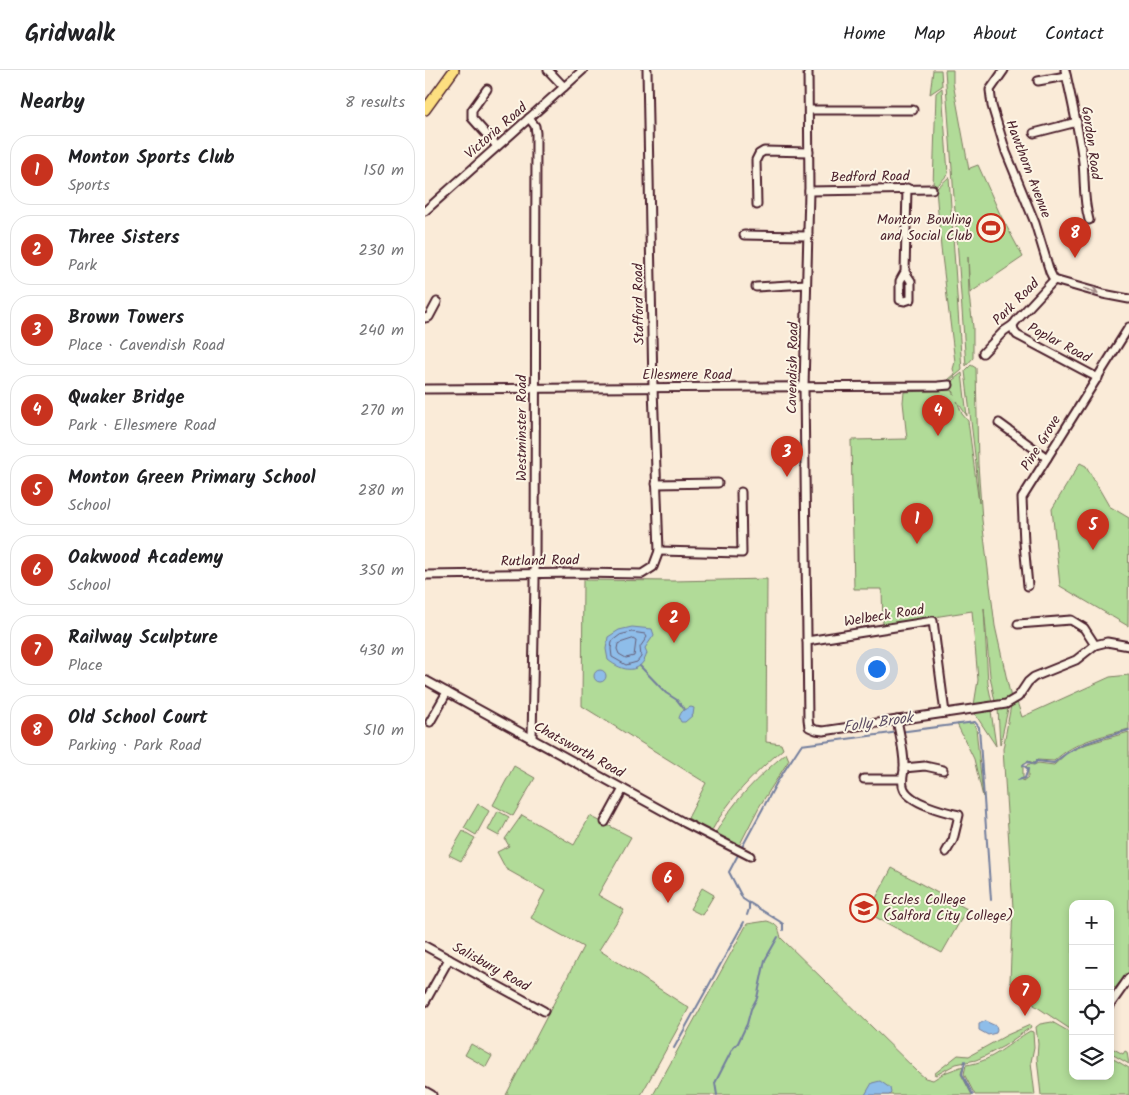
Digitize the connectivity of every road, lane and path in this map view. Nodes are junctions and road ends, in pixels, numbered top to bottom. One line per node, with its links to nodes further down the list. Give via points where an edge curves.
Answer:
1 (454, 70): 11 (main road)
2 (548, 70): 10 (street)
3 (583, 70): 10 (street, Victoria Road)
4 (647, 70): 40 (street, Stafford Road)
5 (808, 70): 12 (street, Cavendish Road)
6 (1004, 70): 28 (street, Hawthorn Avenue, via 990,90 992,106)
7 (1065, 73): 8 (street); 15 (street, Gordon Road)
8 (1039, 81)
9 (487, 88): 17 (street, via 472,110 472,118)
10 (563, 88): 14 (street, Victoria Road)
11 (425, 110)
12 (809, 110): 13 (street); 18 (street, Cavendish Road)
13 (909, 113)
14 (529, 118): 17 (street, Victoria Road); 42 (street, Westminster Road, via 536,133)
15 (1077, 122): 16 (street); 24 (street, Gordon Road, via 1084,201)
16 (1034, 133)
17 (497, 145): 23 (street, Victoria Road)
18 (809, 152): 21 (street, Cavendish Road); 22 (street, via 764,151 759,154 755,160)
19 (907, 188): 20 (street, Bedford Road); 21 (street, Bedford Road); 27 (street)
20 (932, 188)
21 (809, 191): 26 (street, Cavendish Road)
22 (755, 199)
23 (425, 210)
24 (1089, 220)
25 (744, 235): 26 (street)
26 (808, 236): 29 (street, Cavendish Road)
27 (905, 272)
28 (1054, 280): 31 (street, Park Road, one-way to 31); 34 (street, Park Road)
29 (806, 284): 30 (street); 39 (street, Cavendish Road)
30 (756, 287)
31 (1129, 299)
32 (437, 302): 33 (street, via 429,317)
33 (425, 318)
34 (1013, 326): 36 (street, Park Road); 37 (street, Poplar Road, via 1017,335)
35 (1129, 327): 37 (street, Pine Grove)
36 (983, 353)
37 (1098, 378): 44 (street, Pine Grove)
38 (949, 385): 39 (street, Ellesmere Road)
39 (804, 387): 40 (street, Ellesmere Road); 54 (street, Cavendish Road)
40 (653, 388): 42 (street, Ellesmere Road); 46 (street, Stafford Road)
41 (425, 389): 42 (street, Ellesmere Road)
42 (534, 389): 50 (street, Westminster Road)
43 (999, 423): 44 (street)
44 (1047, 458): 52 (street, Pine Grove, via 1022,501)
45 (718, 482): 46 (street)
46 (656, 484): 48 (street, Stafford Road)
47 (741, 492): 48 (street, via 742,553)
48 (659, 551): 49 (street, Stafford Road)
49 (653, 567): 50 (street, Rutland Road, via 642,574)
50 (535, 573): 51 (street, Rutland Road); 62 (street, Westminster Road)
51 (425, 575)
52 (1028, 586)
53 (1018, 624): 55 (street, via 1071,620 1084,628)
54 (807, 641): 59 (street, Welbeck Road, via 933,621); 60 (street, Cavendish Road, via 809,727 823,731)
55 (1095, 645): 56 (street, via 1107,642); 59 (street, via 1076,660 1034,676 1018,697 1009,703)
56 (1129, 646)
57 (425, 680): 58 (street, Chatsworth Road)
58 (447, 692): 61 (street); 62 (street, Chatsworth Road)
59 (945, 713): 60 (street)
60 (897, 720): 63 (street)
61 (430, 722)
62 (532, 739): 67 (street, Chatsworth Road)
63 (904, 768): 64 (street, via 925,766); 65 (street)
64 (943, 770)
65 (902, 779): 66 (street); 69 (street, via 904,789 911,796 933,808 962,816 954,845)
66 (864, 780)
67 (623, 788): 68 (street); 70 (street, Chatsworth Road)
68 (605, 822)
69 (946, 852)
70 (748, 855)
71 (425, 946): 72 (street, Salisbury Road)
72 (449, 959): 75 (street); 76 (street, Salisbury Road)
73 (1129, 978): 74 (street)
74 (1114, 993)
75 (425, 1002)
76 (544, 1011)
77 (425, 1091): 78 (street)
78 (432, 1095)

